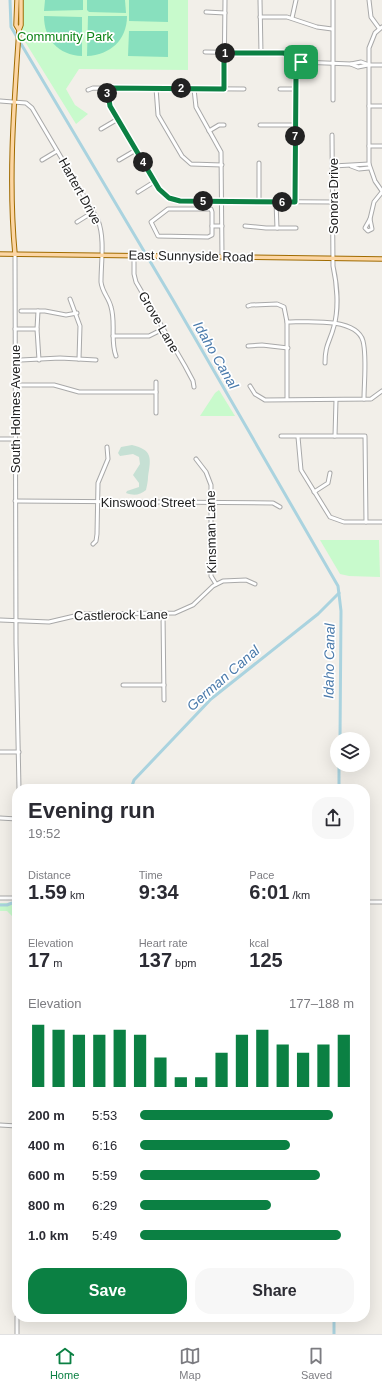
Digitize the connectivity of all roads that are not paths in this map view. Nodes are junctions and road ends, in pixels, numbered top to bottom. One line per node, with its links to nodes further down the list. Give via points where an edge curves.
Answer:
1 (17, 0): 14 (main road, South Holmes Avenue, via 16,25)
2 (21, 0): 14 (main road, South Holmes Avenue)
3 (225, 0): 9 (street)
4 (260, 0): 10 (street)
5 (296, 0): 11 (street)
6 (333, 0): 13 (street)
7 (369, 0): 12 (street, via 371,17)
8 (206, 12): 9 (street)
9 (225, 13): 16 (street)
10 (260, 17): 11 (street); 17 (street)
11 (292, 18): 13 (street, via 317,27)
12 (381, 28): 20 (street, via 371,41)
13 (332, 29): 19 (street)
14 (19, 30): 32 (main road, South Holmes Avenue)
15 (205, 52): 16 (street)
16 (224, 53): 17 (street); 25 (street)
17 (261, 53): 18 (street, via 288,54)
18 (301, 62): 19 (street); 28 (street, via 296,71)
19 (332, 64): 20 (street, via 351,64 358,67); 30 (street)
20 (369, 65): 21 (street); 33 (street)
21 (382, 65)
22 (107, 88): 23 (street); 29 (street); 35 (street, via 110,106)
23 (156, 88): 24 (street); 50 (street, via 158,115 182,156 191,164)
24 (194, 88): 25 (street); 40 (street, via 196,108)
25 (224, 89): 26 (street)
26 (244, 89)
27 (280, 89): 28 (street)
28 (296, 89): 38 (street)
29 (88, 90)
30 (333, 100)
31 (0, 101): 32 (street, Hartert Drive)
32 (13, 101): 45 (street, Hartert Drive, via 26,103 32,108); 71 (main road, South Holmes Avenue, via 12,200)
33 (369, 106): 34 (street); 42 (street)
34 (382, 106)
35 (118, 119): 39 (street); 44 (street)
36 (224, 124): 40 (street)
37 (260, 125): 38 (street)
38 (295, 125): 60 (street)
39 (101, 129)
40 (209, 131): 50 (street, via 221,152)
41 (332, 135): 51 (street, Sonora Drive)
42 (369, 146): 43 (street); 49 (street)
43 (382, 146)
44 (136, 150): 47 (street); 54 (street)
45 (58, 151): 46 (street, Hartert Drive); 62 (street, Hartert Drive)
46 (42, 160)
47 (119, 160)
48 (259, 162): 58 (street)
49 (369, 164): 52 (street); 53 (street)
50 (222, 165): 57 (street)
51 (333, 166): 52 (street); 61 (street, Sonora Drive)
52 (351, 166): 53 (street, via 359,169)
53 (369, 168): 56 (street)
54 (154, 182): 55 (street); 57 (street, via 166,196 176,200)
55 (138, 192)
56 (382, 192): 63 (street, via 374,202)
57 (223, 201): 58 (street); 66 (street)
58 (258, 201): 59 (street)
59 (276, 202): 60 (street); 68 (street)
60 (295, 202): 61 (street)
61 (333, 202): 75 (street, Sonora Drive)
62 (93, 212): 64 (street); 72 (street, Hartert Drive, via 101,227)
63 (370, 219)
64 (77, 222)
65 (212, 226): 65 (street, via 212,235 208,237 160,237 151,224 168,209 209,209 212,212); 66 (street)
66 (222, 226): 74 (street)
67 (245, 226): 68 (street)
68 (277, 228): 69 (street)
69 (296, 228)
70 (0, 254): 71 (main road, East Sunnyside Road)
71 (15, 254): 72 (main road, East Sunnyside Road); 84 (street, South Holmes Avenue)
72 (101, 255): 73 (main road, East Sunnyside Road); 87 (street, Hartert Drive, via 102,283 111,307)
73 (134, 255): 74 (main road, East Sunnyside Road); 86 (street, Grove Lane, via 136,282)
74 (222, 256): 75 (main road, East Sunnyside Road)
75 (333, 258): 76 (main road, East Sunnyside Road); 83 (street, Sonora Drive)
76 (382, 259)
77 (70, 299): 81 (street)
78 (248, 306): 82 (street, via 280,304 286,310)
79 (21, 311): 80 (street)
80 (38, 311): 81 (street, via 66,315); 85 (street)
81 (76, 313): 91 (street, via 81,333)
82 (287, 322): 83 (street); 89 (street)
83 (335, 323): 95 (street, via 325,349); 104 (street, via 354,330 362,340)
84 (15, 329): 85 (street); 97 (street, South Holmes Avenue)
85 (37, 329): 93 (street)
86 (163, 329): 87 (street, via 149,336); 99 (street, Grove Lane)
87 (113, 336): 90 (street, Hartert Drive)
88 (248, 346): 89 (street)
89 (288, 348): 102 (street)
90 (116, 356)
91 (79, 359): 93 (street); 94 (street)
92 (21, 360): 93 (street)
93 (39, 360)
94 (96, 360)
95 (325, 363)
96 (156, 382): 101 (street)
97 (15, 385): 101 (street, via 54,385 79,392); 110 (street, South Holmes Avenue)
98 (250, 386): 102 (street, via 262,399)
99 (194, 387)
100 (382, 391): 104 (street, via 376,398)
101 (156, 392): 105 (street)
102 (287, 399): 103 (street)
103 (336, 400): 104 (street); 108 (street)
104 (364, 400)
105 (156, 413)
106 (281, 436): 107 (street)
107 (298, 436): 108 (street); 114 (street, via 299,465)
108 (335, 436): 119 (street, via 365,436)
109 (0, 439): 110 (street)
110 (15, 439): 115 (street, South Holmes Avenue)
111 (107, 447): 116 (street, via 108,459 99,478)
112 (196, 459): 117 (street, Kinsman Lane, via 209,478)
113 (330, 473): 114 (street, via 328,483)
114 (314, 492): 119 (street, via 326,513 334,519 344,522)
115 (15, 500): 116 (street, Kinswood Street); 126 (street, South Holmes Avenue)
116 (97, 502): 117 (street, Kinswood Street); 121 (street, via 97,534)
117 (211, 503): 118 (street, Kinswood Street, via 273,503); 122 (street, Kinsman Lane, via 211,576)
118 (280, 507)
119 (366, 522): 120 (street)
120 (382, 522)
121 (93, 544)
122 (216, 584): 123 (street, Castlerock Lane, via 232,579); 124 (street, Castlerock Lane, via 188,609)
123 (255, 584)
124 (164, 614): 126 (street, Castlerock Lane, via 83,614 49,622); 128 (street)
125 (0, 620): 126 (street, Castlerock Lane)
126 (16, 620): 131 (street, South Holmes Avenue)
127 (123, 685): 128 (street)
128 (164, 685): 129 (street)
129 (164, 700)
130 (0, 752): 131 (street)
131 (19, 752): 132 (street, South Holmes Avenue)
132 (19, 784)
133 (0, 818): 134 (street)
134 (12, 819)
135 (0, 898): 136 (street)
136 (12, 898)
137 (370, 902): 138 (street)
138 (382, 902)
139 (0, 1125): 140 (street)
140 (12, 1126)
141 (18, 1322): 142 (street)
142 (17, 1334)

